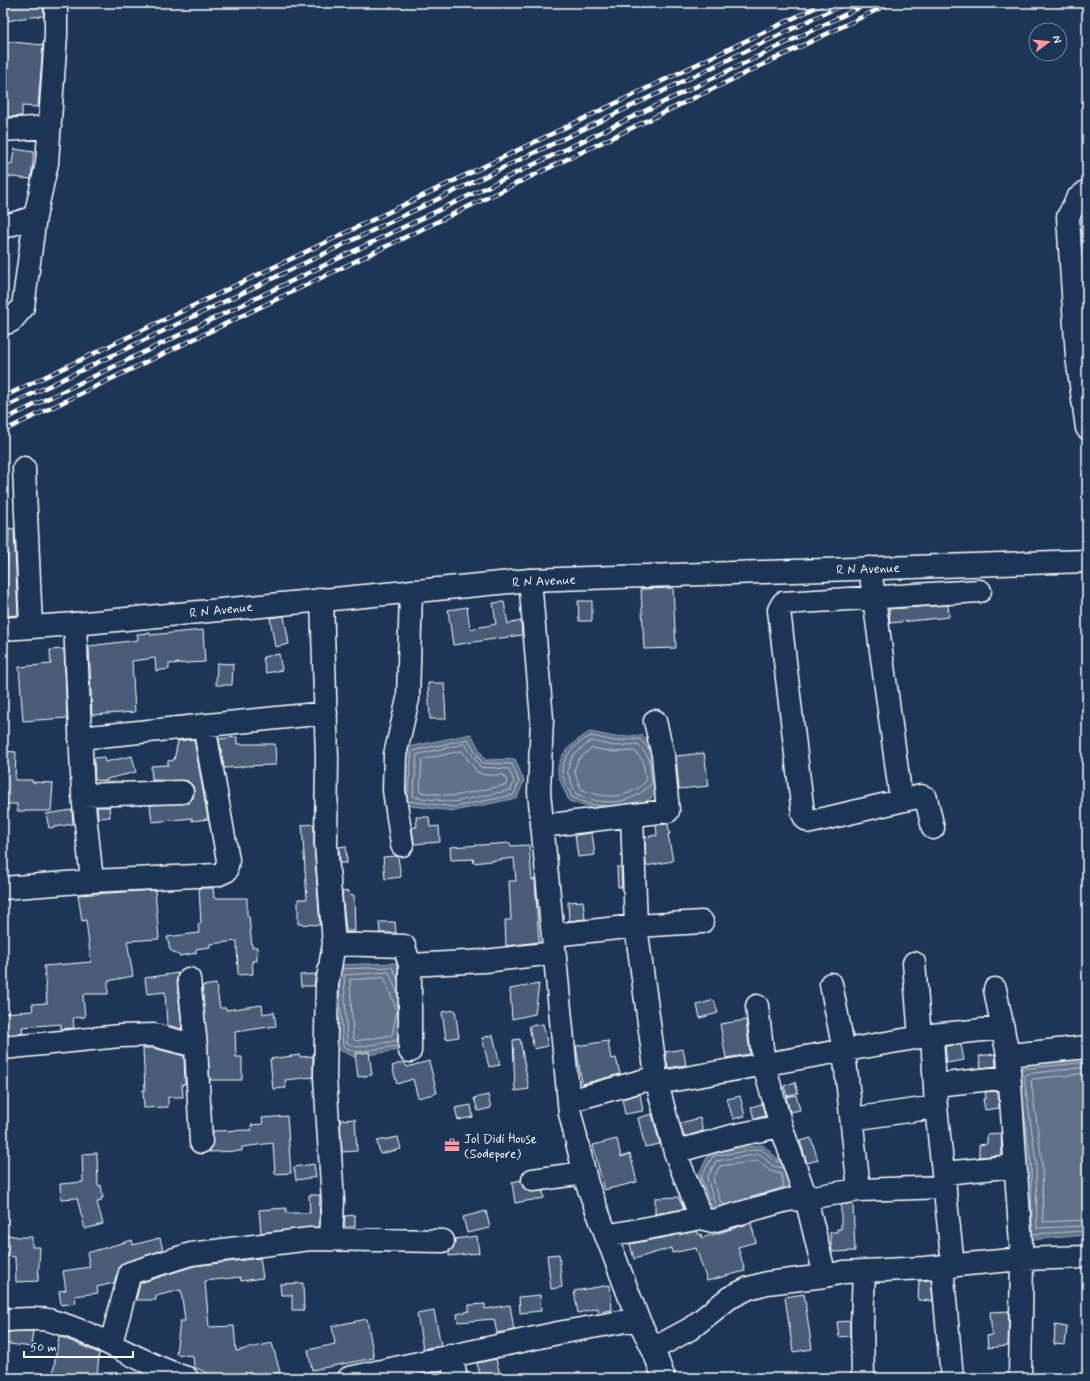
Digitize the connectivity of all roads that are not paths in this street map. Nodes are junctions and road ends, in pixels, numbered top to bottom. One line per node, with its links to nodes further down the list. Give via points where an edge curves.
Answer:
1 (56, 3): 2 (street)
2 (50, 127): 3 (street); 5 (street, via 47,163)
3 (3, 130)
4 (1087, 191): 8 (street, via 1077,199 1068,216 1077,357)
5 (35, 217): 6 (street); 7 (street, via 23,307 11,321)
6 (3, 227)
7 (3, 324)
8 (1087, 428)
9 (24, 468): 18 (street)
10 (1087, 561): 11 (street, R N Avenue)
11 (870, 568): 12 (street, R N Avenue); 15 (street)
12 (530, 580): 13 (street, R N Avenue); 28 (street, via 542,719 539,792)
13 (411, 591): 16 (street, R N Avenue); 30 (street, via 408,699 395,755 394,790)
14 (980, 591): 15 (street)
15 (874, 596): 26 (street); 26 (street, via 783,603 779,610 803,814 811,822)
16 (322, 599): 17 (street, R N Avenue); 20 (street)
17 (75, 624): 18 (street, R N Avenue); 23 (street)
18 (31, 626): 19 (street, R N Avenue)
19 (3, 629)
20 (326, 713): 22 (street); 35 (street, via 326,844)
21 (655, 720): 27 (street, via 663,755 668,811)
22 (204, 725): 23 (street); 31 (street, via 228,860 226,871 217,875)
23 (80, 738): 25 (street)
24 (182, 792): 25 (street)
25 (83, 795): 31 (street)
26 (901, 800): 29 (street, via 921,796 926,798)
27 (632, 816): 28 (street); 34 (street)
28 (542, 826): 36 (street)
29 (933, 828)
30 (402, 845)
31 (92, 881): 32 (street)
32 (3, 888)
33 (702, 922): 34 (street)
34 (636, 926): 36 (street); 53 (street)
35 (334, 944): 38 (street, via 404,946); 69 (street, via 327,984 325,1077 333,1200)
36 (553, 944): 38 (street, via 485,961); 55 (street)
37 (914, 963): 44 (street)
38 (410, 965): 48 (street)
39 (188, 979): 45 (street)
40 (831, 984): 49 (street)
41 (995, 990): 43 (street)
42 (757, 1006): 51 (street)
43 (1003, 1028): 44 (street); 50 (street)
44 (926, 1036): 49 (street); 54 (street)
45 (196, 1046): 47 (street, via 154,1035); 59 (street)
46 (1087, 1047): 50 (street)
47 (3, 1048)
48 (410, 1051)
49 (844, 1051): 51 (street); 57 (street)
50 (1008, 1055): 52 (street)
51 (764, 1065): 53 (street); 58 (street)
52 (1009, 1077): 54 (street); 61 (street)
53 (657, 1084): 55 (street, via 645,1080); 60 (street)
54 (936, 1085): 56 (street)
55 (569, 1101): 62 (street)
56 (936, 1107): 57 (street); 64 (street)
57 (852, 1119): 65 (street)
58 (781, 1126): 60 (street); 66 (street)
59 (201, 1142)
60 (675, 1152): 67 (street)
61 (1015, 1166): 64 (street); 72 (street)
62 (584, 1173): 63 (street); 68 (street)
63 (533, 1180)
64 (944, 1180): 65 (street); 73 (street)
65 (859, 1190): 66 (street)
66 (806, 1198): 67 (street, via 787,1200 712,1221); 75 (street)
67 (700, 1218): 68 (street)
68 (606, 1236): 76 (street)
69 (331, 1240): 70 (street); 78 (street, via 310,1239 191,1254 130,1273)
70 (443, 1241)
71 (1087, 1257): 72 (street)
72 (1022, 1259): 73 (street); 87 (street)
73 (947, 1266): 74 (street); 86 (street)
74 (864, 1271): 75 (street); 85 (street)
75 (825, 1276): 79 (street, via 767,1283 749,1288 729,1298 690,1328)
76 (638, 1319): 79 (street); 80 (street)
77 (3, 1320): 78 (street, via 51,1320)
78 (111, 1343): 81 (street, via 165,1371)
79 (653, 1349): 84 (street)
80 (451, 1355): 82 (street); 83 (street)
81 (187, 1378)
82 (349, 1378)
83 (456, 1378)
84 (664, 1378)
85 (864, 1378)
86 (952, 1378)
87 (1020, 1378)

